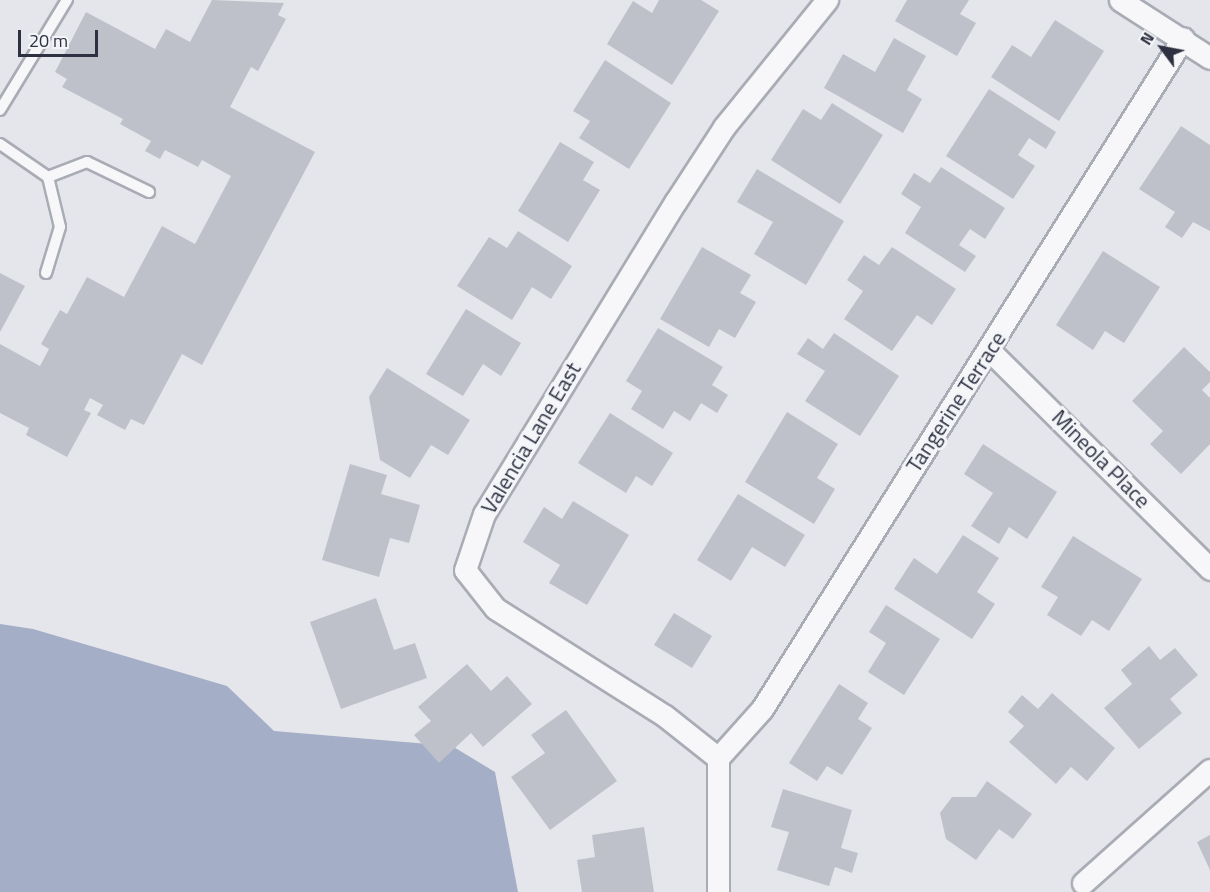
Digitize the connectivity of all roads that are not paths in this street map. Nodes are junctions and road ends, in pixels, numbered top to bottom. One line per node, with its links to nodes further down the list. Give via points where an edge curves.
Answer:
1 (67, 0): 6 (lane)
2 (827, 0): 13 (street, Valencia Lane East, via 724,127 682,191 484,514 465,570 495,608 665,716)
3 (1120, 0): 4 (street)
4 (1183, 38): 5 (street); 11 (street, Tangerine Terrace)
5 (1210, 58)
6 (0, 110)
7 (0, 144): 8 (lane)
8 (48, 177): 9 (lane, via 87,162); 10 (lane, via 60,227)
9 (149, 192)
10 (46, 273)
11 (990, 351): 12 (street, Mineola Place); 13 (street, Tangerine Terrace, via 762,709)
12 (1210, 569)
13 (718, 758): 16 (street)
14 (1210, 770): 15 (street)
15 (1083, 883)
16 (718, 892)

